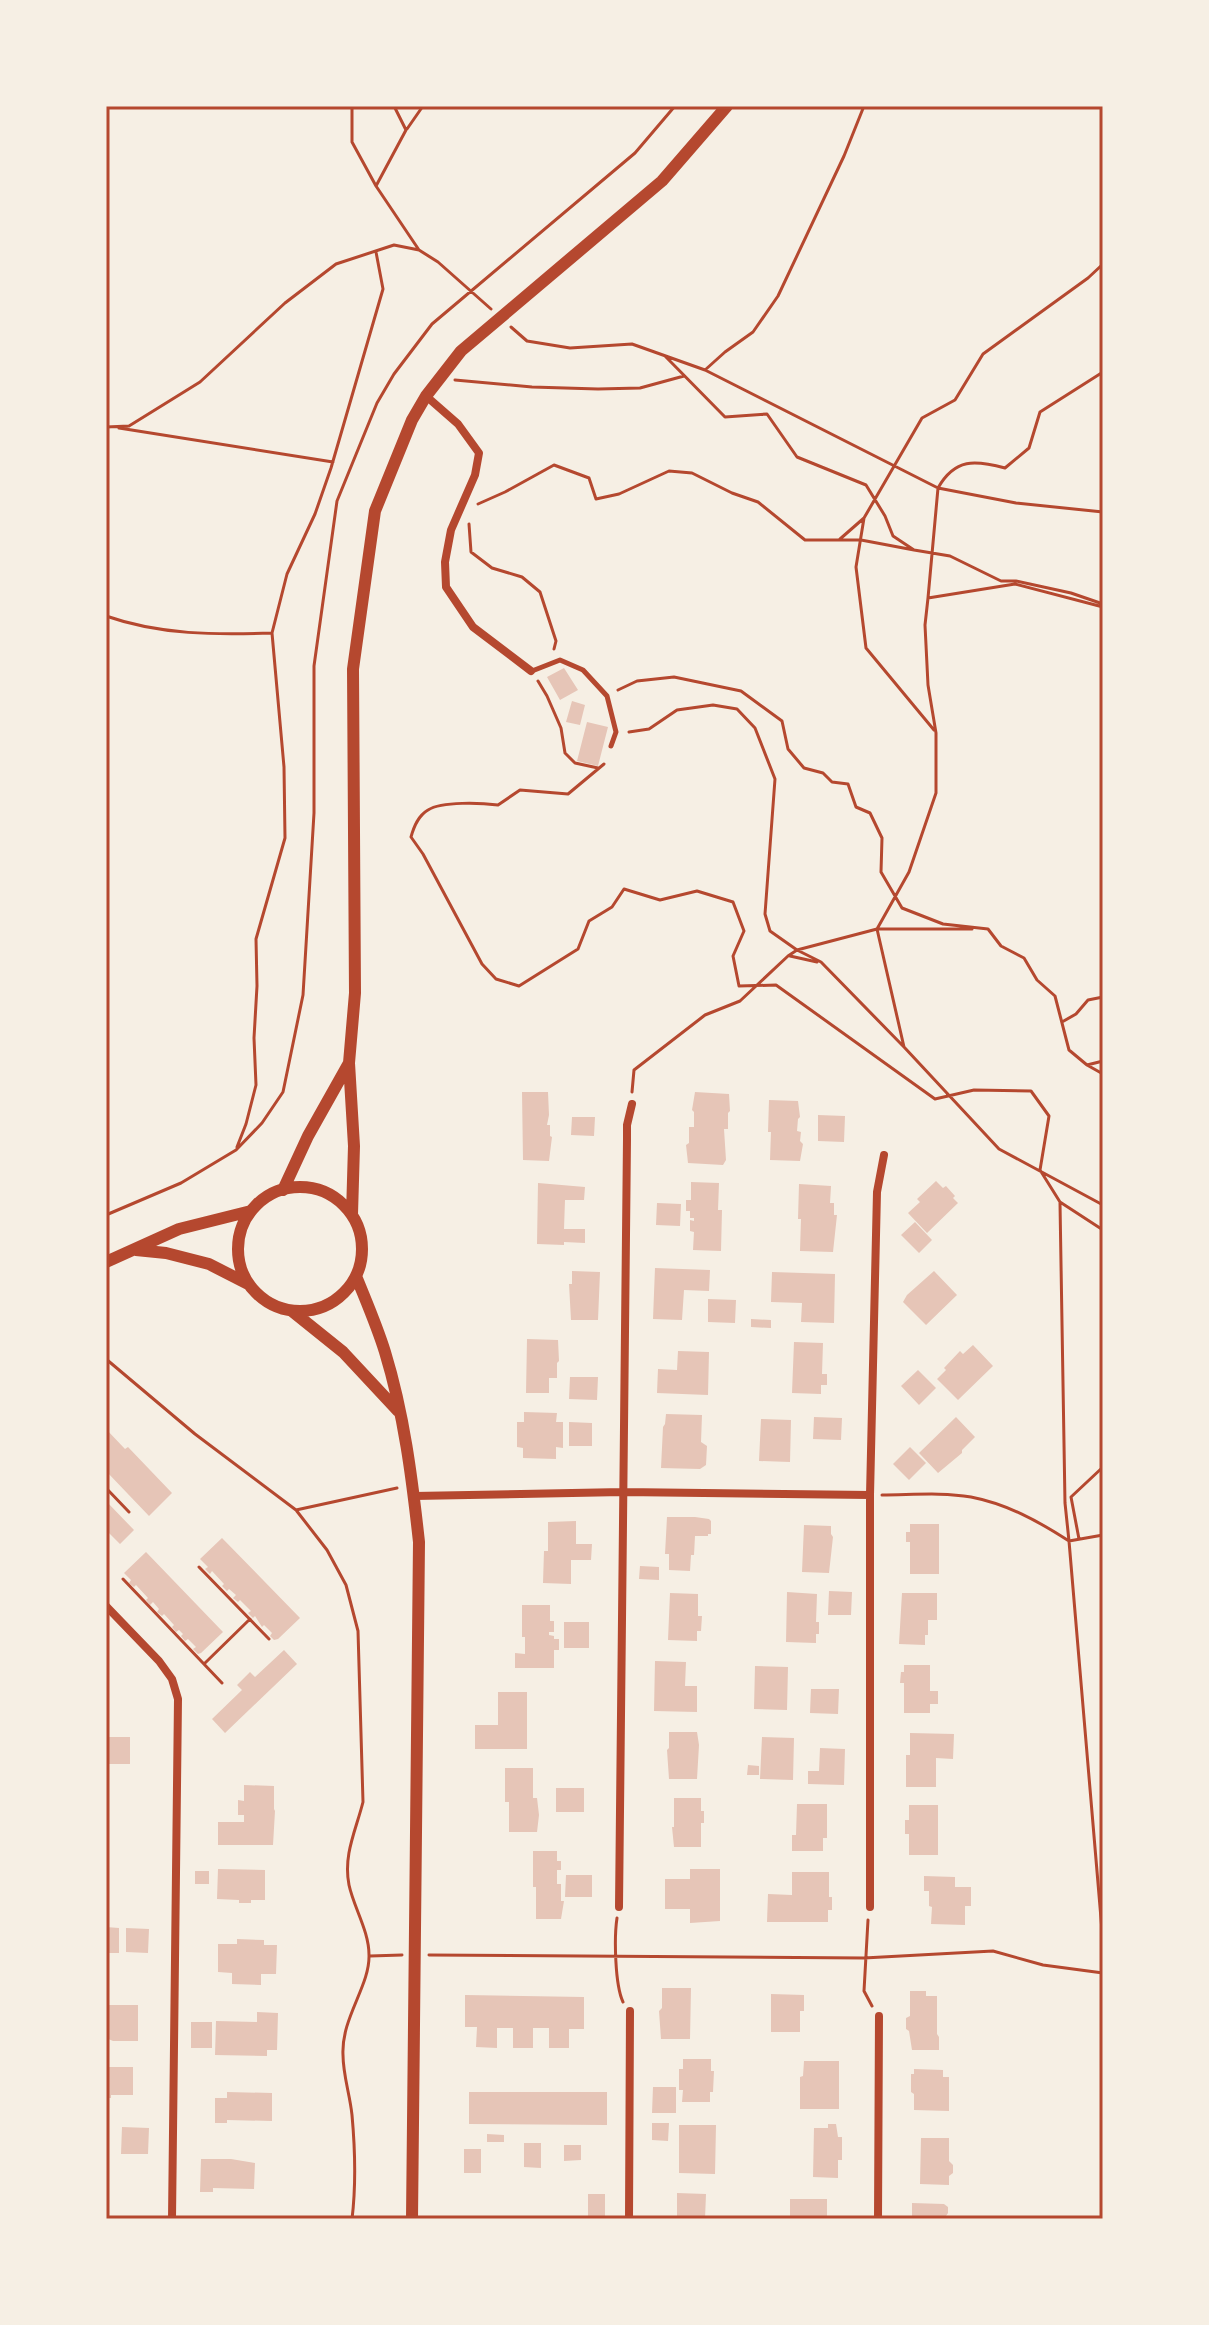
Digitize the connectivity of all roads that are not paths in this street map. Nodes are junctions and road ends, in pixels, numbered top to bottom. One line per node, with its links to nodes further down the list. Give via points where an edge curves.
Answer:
1 (727, 106): 2 (street, via 662,181 461,351)
2 (426, 396): 3 (street, via 458,424 479,453 451,530 446,587 473,627); 5 (street, via 375,511 353,669 355,993)
3 (531, 671): 4 (lane, via 560,660 583,670 607,696 616,732)
4 (611, 746)
5 (349, 1063): 8 (street); 10 (street)
6 (632, 1104): 18 (street, via 627,1125)
7 (884, 1155): 19 (street, via 877,1192)
8 (283, 1190): 9 (street); 10 (street, via 321,1191)
9 (251, 1211): 11 (street, via 179,1229); 14 (street, via 238,1248)
10 (352, 1214): 13 (street, via 362,1251)
11 (133, 1250): 12 (street); 14 (street, via 209,1264)
12 (106, 1262)
13 (356, 1276): 15 (street, via 330,1304); 16 (street, via 385,1351)
14 (249, 1284): 15 (street, via 268,1302)
15 (292, 1311): 16 (street, via 343,1352)
16 (400, 1414): 17 (street)
17 (414, 1490): 18 (street); 26 (street, via 420,1578)
18 (623, 1492): 19 (street); 21 (street)
19 (870, 1495): 22 (street)
20 (106, 1606): 25 (street, via 159,1661 178,1699)
21 (619, 1907)
22 (870, 1907)
23 (630, 2011): 27 (street)
24 (879, 2016): 28 (street)
25 (172, 2219)
26 (412, 2219)
27 (629, 2219)
28 (878, 2219)

